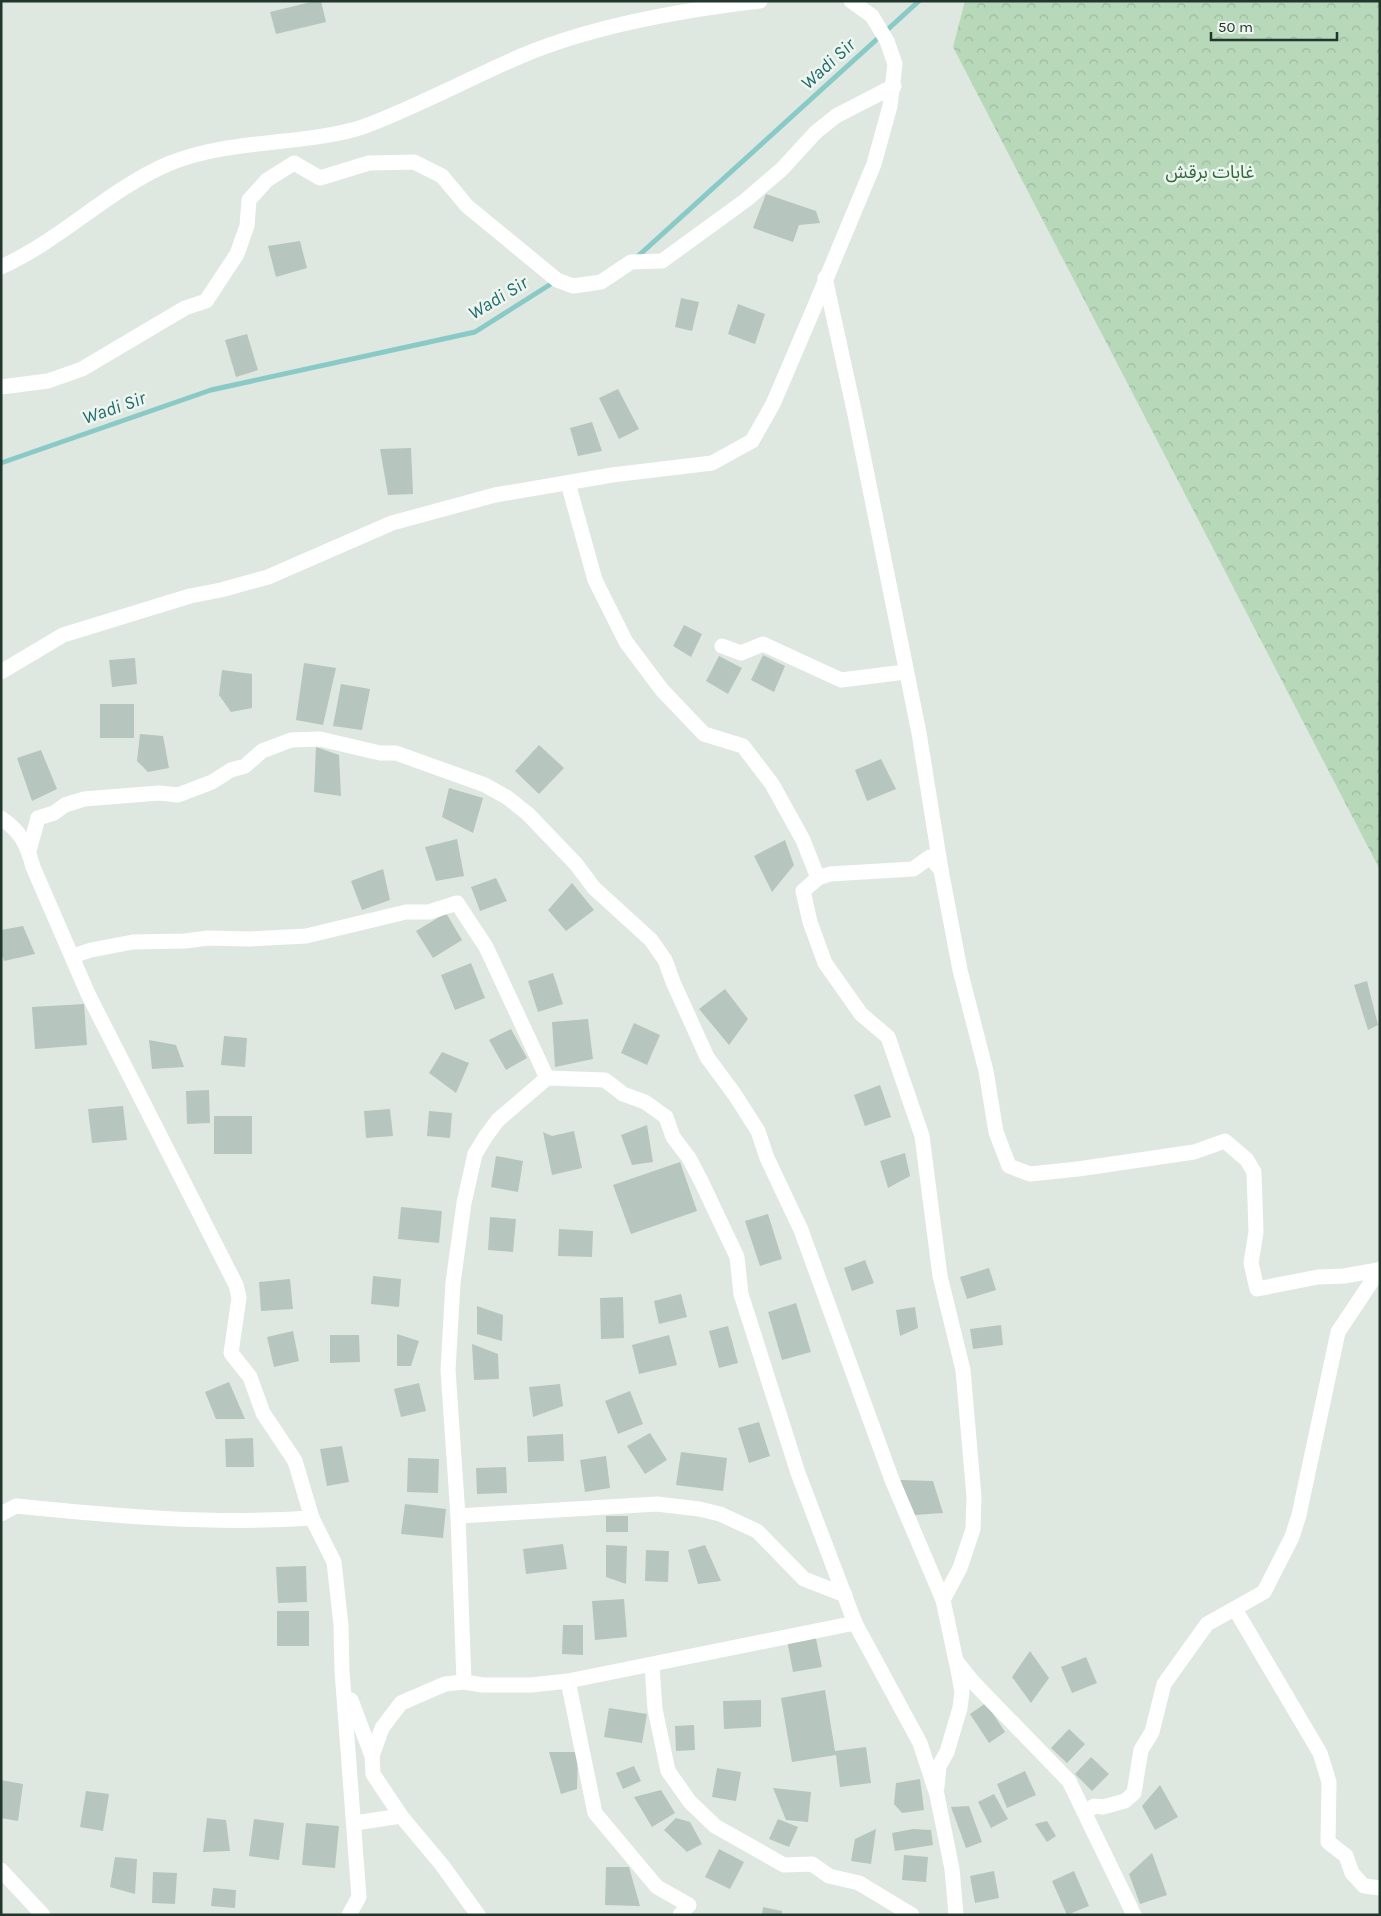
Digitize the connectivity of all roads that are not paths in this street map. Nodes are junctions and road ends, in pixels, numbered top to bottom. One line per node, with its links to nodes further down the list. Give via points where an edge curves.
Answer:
1 (760, 1): 4 (street, via 578,35 522,56 358,129 298,140 222,147 187,157 125,188 42,246)
2 (851, 1): 3 (street, via 872,16 887,41 895,64)
3 (894, 86): 5 (street, via 874,164); 6 (street, via 836,116 746,200 662,261 631,262 601,282 573,286 557,280 508,241 467,206 442,176 414,162 369,163 320,178 294,163 267,180 249,200 248,226 237,254 206,301 184,308 82,368 48,381)
4 (1, 267)
5 (825, 278): 7 (street, via 773,404 752,441 712,463); 10 (street)
6 (1, 387)
7 (568, 483): 9 (street, via 495,495 392,523 268,577 190,596 63,636); 14 (street, via 595,580 626,642 662,690 704,734 743,746 772,784 804,840)
8 (722, 646): 10 (street, via 742,653 763,644 841,680)
9 (1, 672)
10 (905, 672): 13 (street, via 928,782)
11 (1, 818): 12 (street, via 17,830)
12 (28, 851): 15 (street); 22 (street, via 38,818 65,805 84,799 159,793 178,795 245,766 262,751 291,740 320,739 380,753 396,753 485,784 515,803 576,864 594,888 651,940 665,960 707,1056 758,1131 767,1158 801,1230 892,1480)
13 (941, 870): 14 (street, via 930,856 913,869 830,874); 17 (street, via 960,970 986,1071 996,1132 1009,1166 1030,1174 1078,1169 1194,1152 1225,1141 1247,1160 1254,1172 1256,1232 1251,1263 1257,1289)
14 (818, 878): 22 (street, via 803,891 825,963 861,1014 888,1037 916,1114 927,1167 944,1298 963,1370 974,1524 960,1568)
15 (73, 956): 16 (street, via 133,942 306,936 406,912 429,912 457,903 486,947); 20 (street, via 88,994 236,1285 239,1298 230,1353 250,1377 264,1413 295,1461)
16 (547, 1078): 19 (street, via 498,1120 486,1136 475,1154 464,1203 453,1283 448,1361); 21 (street, via 605,1080 623,1094 645,1102 666,1117 673,1137 689,1158 737,1257 741,1294 798,1473)
17 (1379, 1270): 23 (street, via 1338,1332 1292,1537 1264,1592)
18 (1, 1514): 20 (street, via 16,1506 135,1518 263,1521)
19 (458, 1516): 21 (street, via 657,1504 700,1509 720,1514 757,1531 804,1579); 29 (street)
20 (312, 1518): 27 (street, via 334,1562 342,1625)
21 (845, 1595): 24 (street)
22 (943, 1600): 25 (street)
23 (1235, 1609): 32 (street, via 1207,1624 1164,1684 1152,1732 1141,1750 1134,1793 1126,1801 1094,1806); 36 (street, via 1320,1753 1329,1782 1328,1842 1346,1856 1352,1873 1364,1886)
24 (856, 1623): 26 (street); 31 (street, via 920,1743)
25 (956, 1661): 31 (street, via 962,1692 947,1752 940,1766); 32 (street, via 1070,1780)
26 (652, 1666): 28 (street); 41 (street, via 655,1709 668,1771 690,1802 715,1826 784,1865 812,1864 829,1876 859,1883)
27 (342, 1671): 30 (street); 34 (street)
28 (568, 1681): 29 (street, via 531,1685); 40 (street, via 596,1814 656,1887 689,1905)
29 (464, 1682): 30 (street, via 446,1684 401,1703 382,1728)
30 (372, 1756): 33 (street, via 373,1774)
31 (937, 1795): 42 (street, via 952,1869)
32 (1085, 1813): 43 (street)
33 (401, 1816): 34 (street); 39 (street)
34 (355, 1823): 38 (street, via 359,1897)
35 (1, 1870): 37 (street)
36 (1380, 1888)
37 (43, 1915)
38 (349, 1915)
39 (478, 1915)
40 (680, 1915)
41 (912, 1915)
42 (956, 1915)
43 (1134, 1915)

